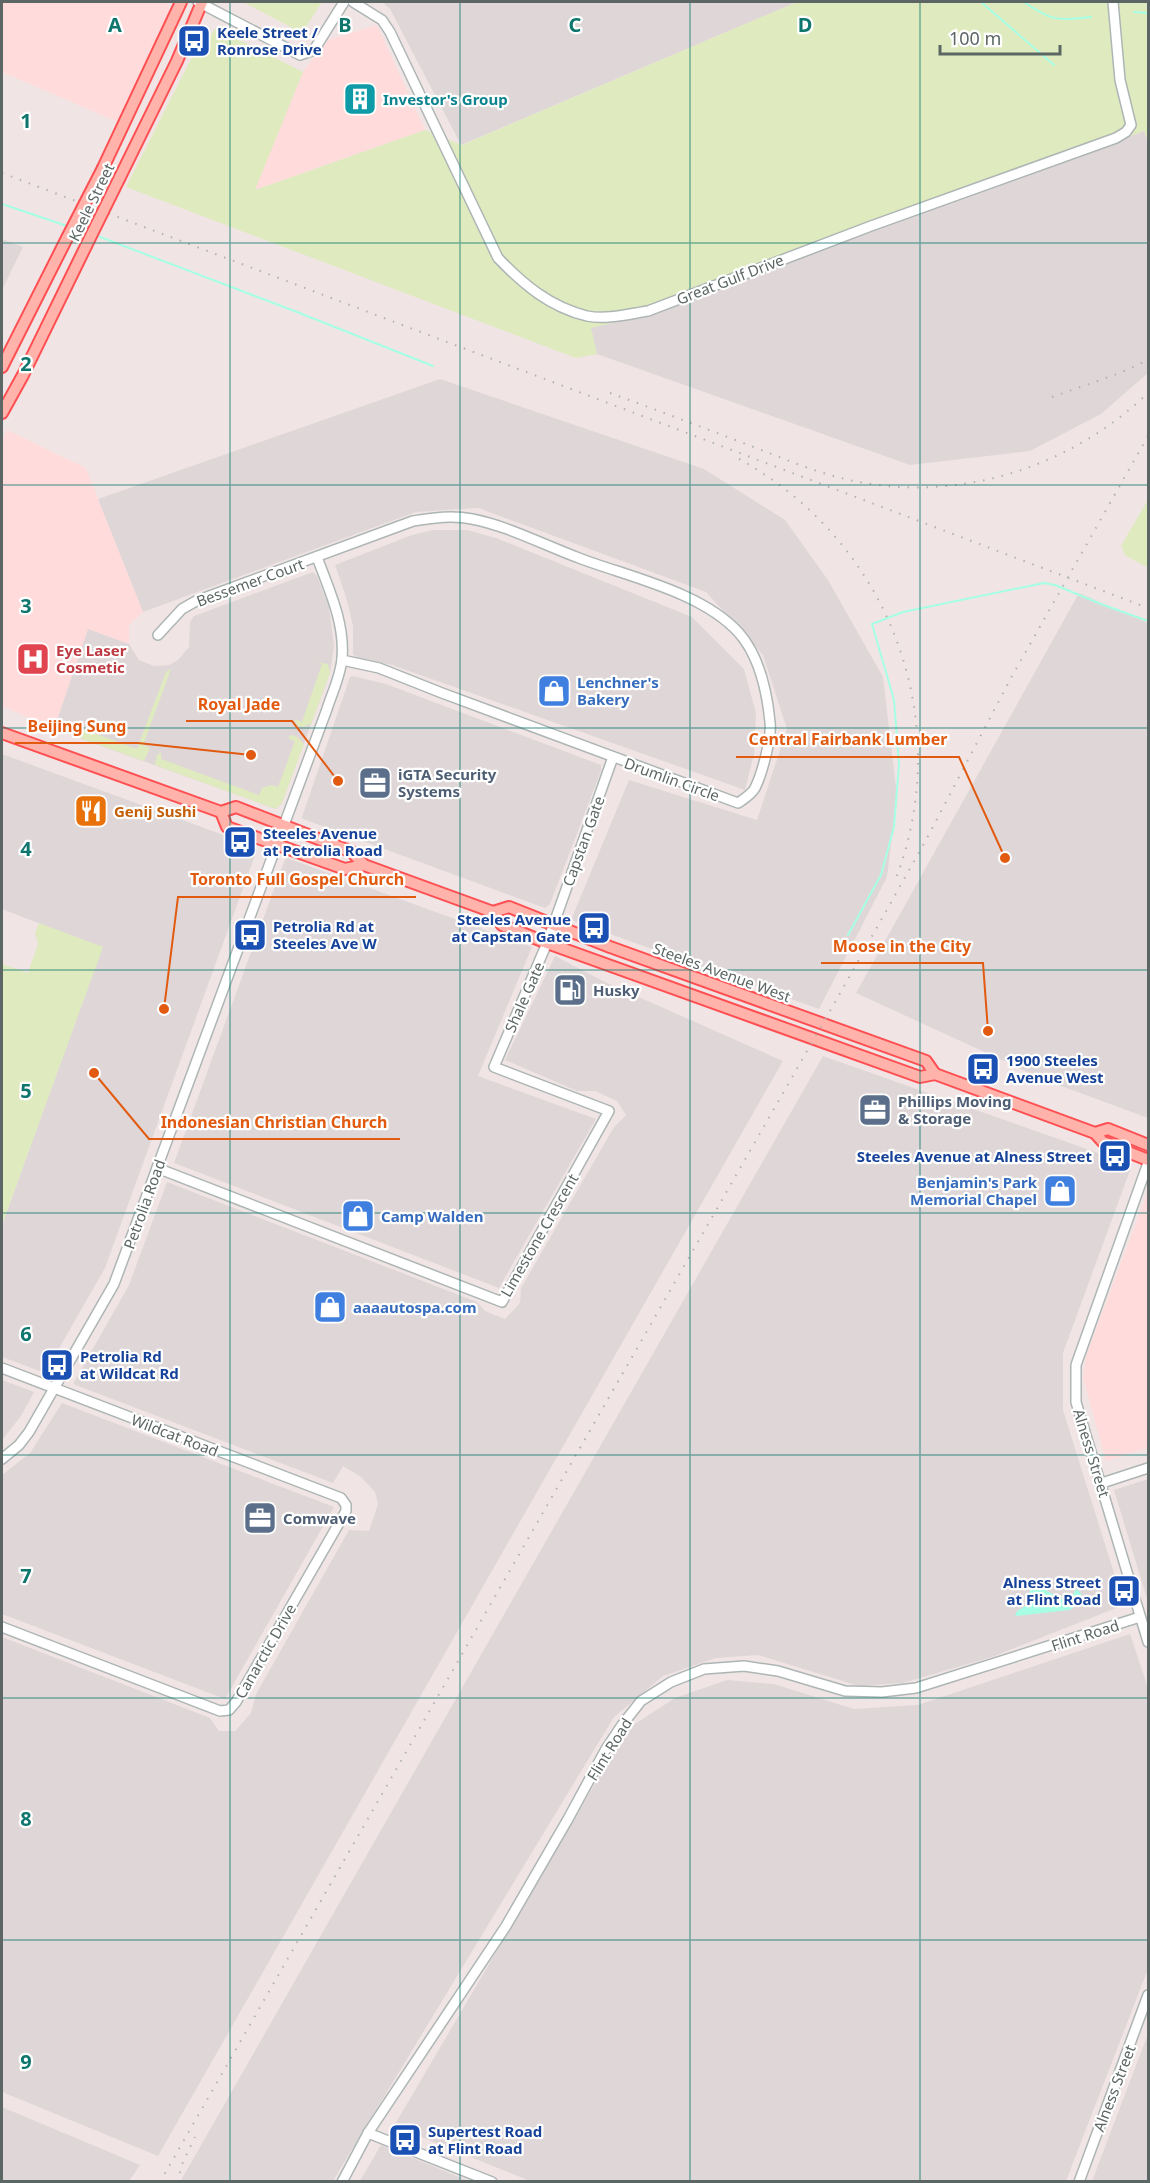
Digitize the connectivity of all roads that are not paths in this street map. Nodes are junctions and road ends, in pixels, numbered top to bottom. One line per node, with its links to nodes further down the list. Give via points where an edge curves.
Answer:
1 (181, 2): 6 (main road, Keele Street, bridge, via 103,168)
2 (200, 2): 3 (street, via 300,55 314,50); 7 (main road, Keele Street, bridge, via 177,61)
3 (344, 2)
4 (353, 2): 5 (street, Great Gulf Drive, via 382,20 390,32 498,258 525,285 552,303 589,316 648,311 1116,138 1131,125 1120,80)
5 (1113, 2)
6 (2, 367)
7 (2, 413)
8 (317, 557): 9 (street, Bessemer Court, via 196,602 182,609); 10 (street, via 337,609); 12 (street, Drumlin Circle, via 413,522 442,517 471,519 660,586 721,616 752,652 768,700 771,734 755,789 738,803)
9 (158, 635)
10 (342, 660): 12 (street, Drumlin Circle, via 379,668); 14 (street, Petrolia Road)
11 (2, 733): 13 (main road, Steeles Avenue West)
12 (613, 757): 18 (street, Capstan Gate)
13 (221, 812): 14 (main road, Steeles Avenue West, via 236,807); 15 (main road, Steeles Avenue West, via 227,827)
14 (283, 825): 15 (street, Petrolia Road); 16 (main road, Steeles Avenue West, via 352,852)
15 (276, 844): 16 (main road, Steeles Avenue West, via 345,869); 25 (street, Petrolia Road)
16 (364, 865): 17 (main road, Steeles Avenue West)
17 (493, 912): 18 (main road, Steeles Avenue West, via 508,908); 19 (main road, Steeles Avenue West, via 502,925)
18 (554, 926): 19 (street, Shale Gate); 21 (main road, Steeles Avenue West, via 926,1061)
19 (548, 943): 20 (street, Shale Gate); 21 (main road, Steeles Avenue West, via 920,1077)
20 (494, 1067): 25 (street, Limestone Crescent, via 609,1111 502,1302)
21 (935, 1074): 22 (main road, Steeles Avenue West)
22 (1095, 1133): 23 (main road, Steeles Avenue West, via 1107,1129); 24 (main road, Steeles Avenue West, via 1104,1142)
23 (1149, 1145)
24 (1149, 1161): 30 (street, Alness Street, via 1076,1365 1076,1402)
25 (157, 1168): 27 (street, Petrolia Road, via 114,1284)
26 (2, 1368): 27 (street, Wildcat Road)
27 (55, 1389): 28 (street, Petrolia Road, via 24,1439); 31 (street, Wildcat Road, via 341,1498)
28 (2, 1459)
29 (1149, 1468): 30 (street)
30 (1102, 1483): 32 (street, Alness Street)
31 (346, 1504): 33 (street, Canarctic Drive, via 346,1511 229,1710 220,1711)
32 (1140, 1617): 34 (street, Alness Street); 37 (street, Flint Road, via 916,1688 845,1692 778,1671 744,1666 704,1669 671,1682 641,1701 606,1749 506,1926)
33 (2, 1627)
34 (1149, 1642)
35 (1149, 1995): 36 (street, Alness Street)
36 (1144, 2019): 40 (street, Alness Street)
37 (368, 2133): 38 (street, Flint Road); 39 (street)
38 (342, 2181)
39 (492, 2181)
40 (1078, 2181)

